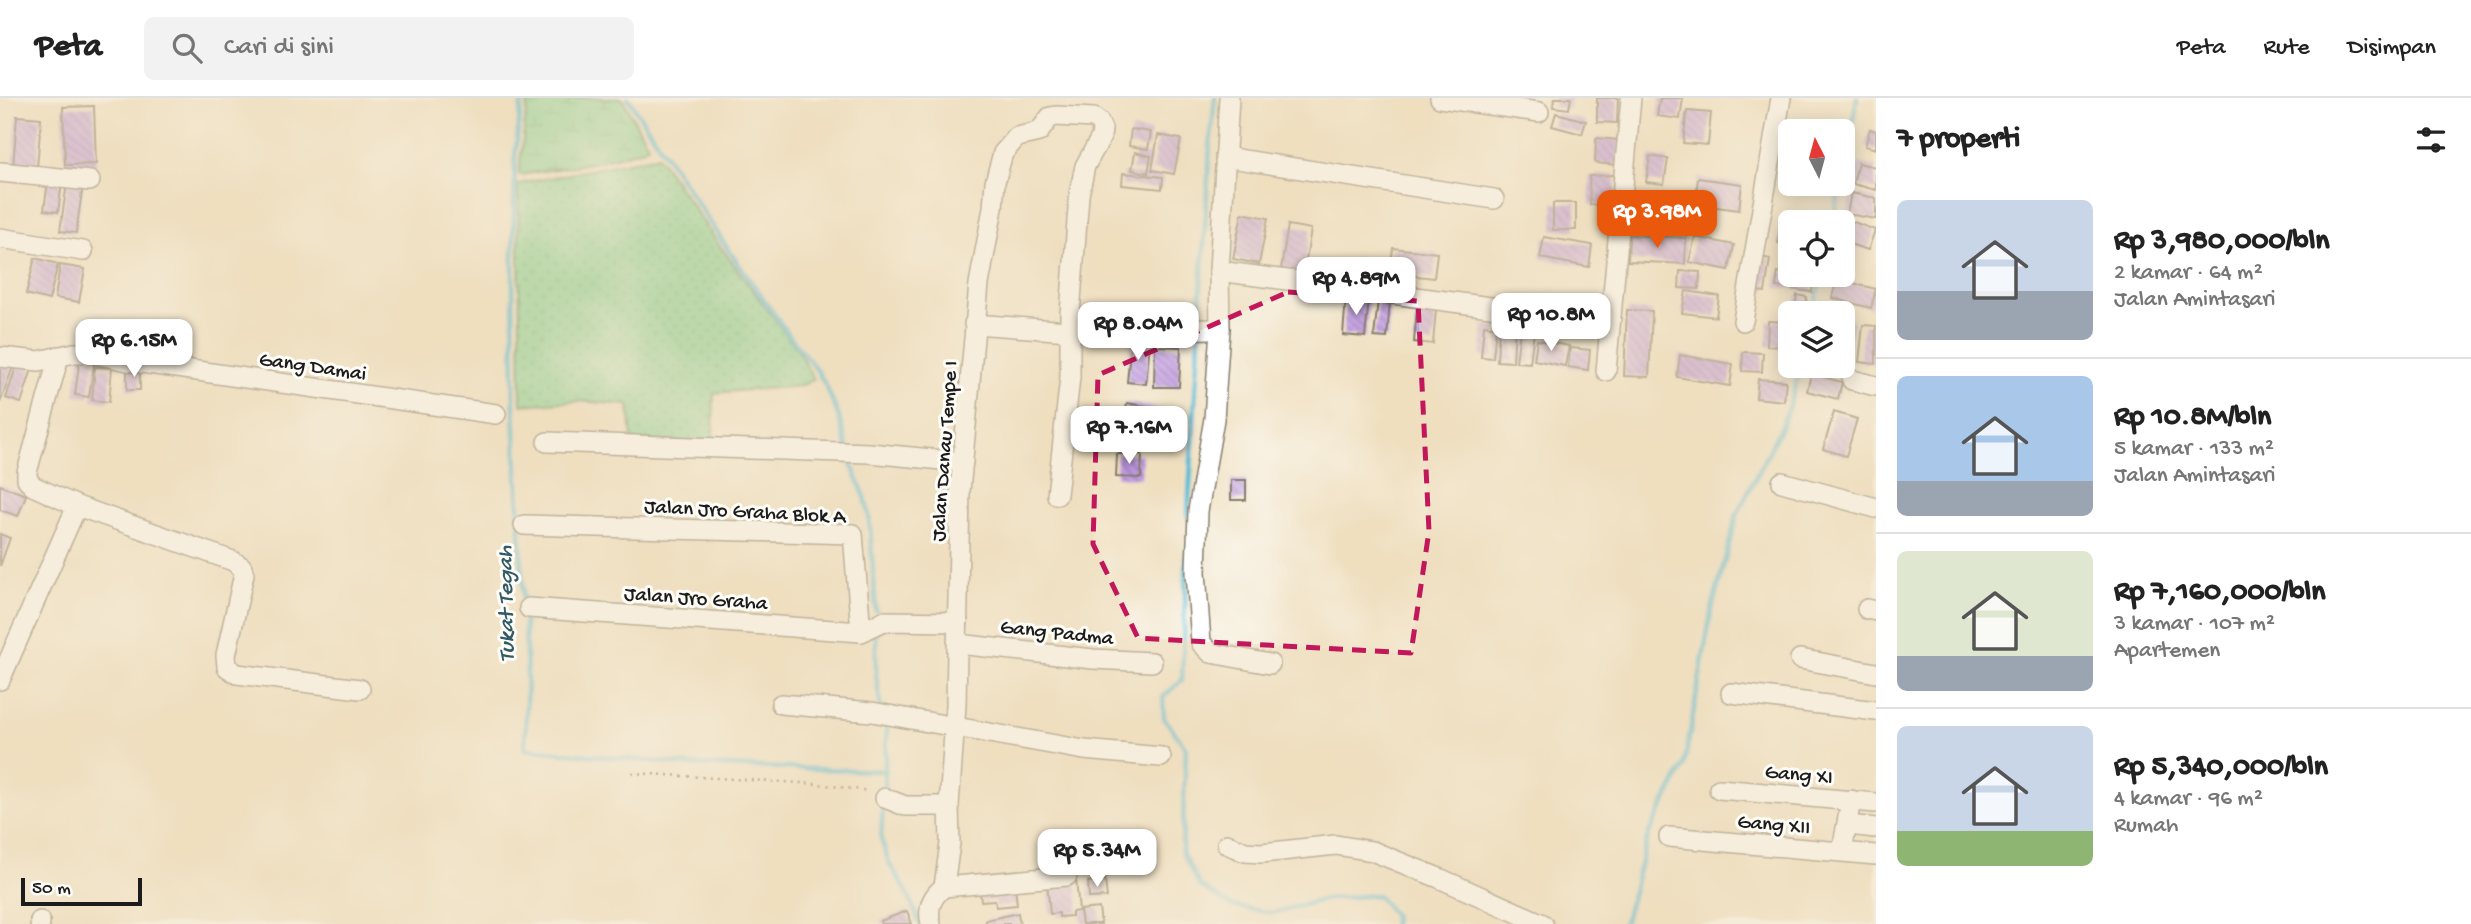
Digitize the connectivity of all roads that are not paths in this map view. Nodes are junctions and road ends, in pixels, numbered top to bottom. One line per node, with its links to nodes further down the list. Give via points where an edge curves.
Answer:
1 (1229, 98): 6 (street)
2 (1440, 98): 5 (street)
3 (1631, 98): 20 (street)
4 (1781, 98): 14 (street)
5 (1539, 112)
6 (1225, 157): 9 (street); 12 (street)
7 (0, 172): 8 (street)
8 (90, 181)
9 (1494, 199)
10 (0, 238): 11 (street)
11 (83, 251)
12 (1219, 271): 13 (street); 16 (street)
13 (1528, 312)
14 (1744, 321)
15 (974, 324): 17 (street); 17 (street, Jalan Danau Tempe I, via 1003,153 1017,137 1039,132 1050,117 1094,118 1102,129 1082,177); 25 (street, Jalan Danau Tempe I)
16 (1215, 330): 17 (street); 37 (street, via 1214,419 1198,511 1201,642 1210,653)
17 (1069, 331): 27 (street, via 1070,376)
18 (59, 356): 19 (street, Gang Damai, via 39,361); 23 (street, Gang Damai, via 91,353); 28 (street, via 27,479)
19 (0, 357)
20 (1606, 371)
21 (1852, 380): 22 (street)
22 (1876, 386)
23 (496, 414)
24 (547, 442): 25 (street, via 869,453)
25 (963, 462): 32 (street, Jalan Danau Tempe I)
26 (1782, 482): 29 (street)
27 (1057, 495)
28 (77, 506): 39 (street); 40 (street, via 242,567 226,654 227,667 237,674)
29 (1876, 508)
30 (524, 525): 33 (street, Jalan Jro Graha Blok A, via 853,534)
31 (529, 608): 33 (street, Jalan Jro Graha)
32 (958, 622): 33 (street, via 884,621); 34 (street, Jalan Danau Tempe I)
33 (860, 632)
34 (958, 644): 36 (street, Gang Padma); 44 (street, Jalan Danau Tempe I)
35 (1800, 659): 38 (street)
36 (1152, 662)
37 (1270, 664)
38 (1876, 674)
39 (0, 680)
40 (360, 689)
41 (1731, 693): 43 (street)
42 (781, 704): 44 (street, via 872,712)
43 (1876, 710)
44 (955, 728): 45 (street, via 1084,750); 50 (street, Jalan Danau Tempe I)
45 (1161, 757)
46 (1719, 789): 48 (street, Gang XI)
47 (885, 799): 50 (street, via 905,806)
48 (1851, 800): 49 (street, Gang XI); 51 (street)
49 (1876, 803)
50 (949, 806): 58 (street, Jalan Danau Tempe I)
51 (1848, 825): 52 (street); 55 (street)
52 (1876, 828)
53 (1669, 838): 55 (street, Gang XII)
54 (1227, 844): 60 (street, via 1262,853 1336,845 1372,851)
55 (1842, 851): 56 (street, Gang XII)
56 (1876, 855)
57 (1067, 876): 58 (street)
58 (944, 887): 59 (street, Jalan Danau Tempe I, via 930,906)
59 (931, 924)
60 (1543, 924)

